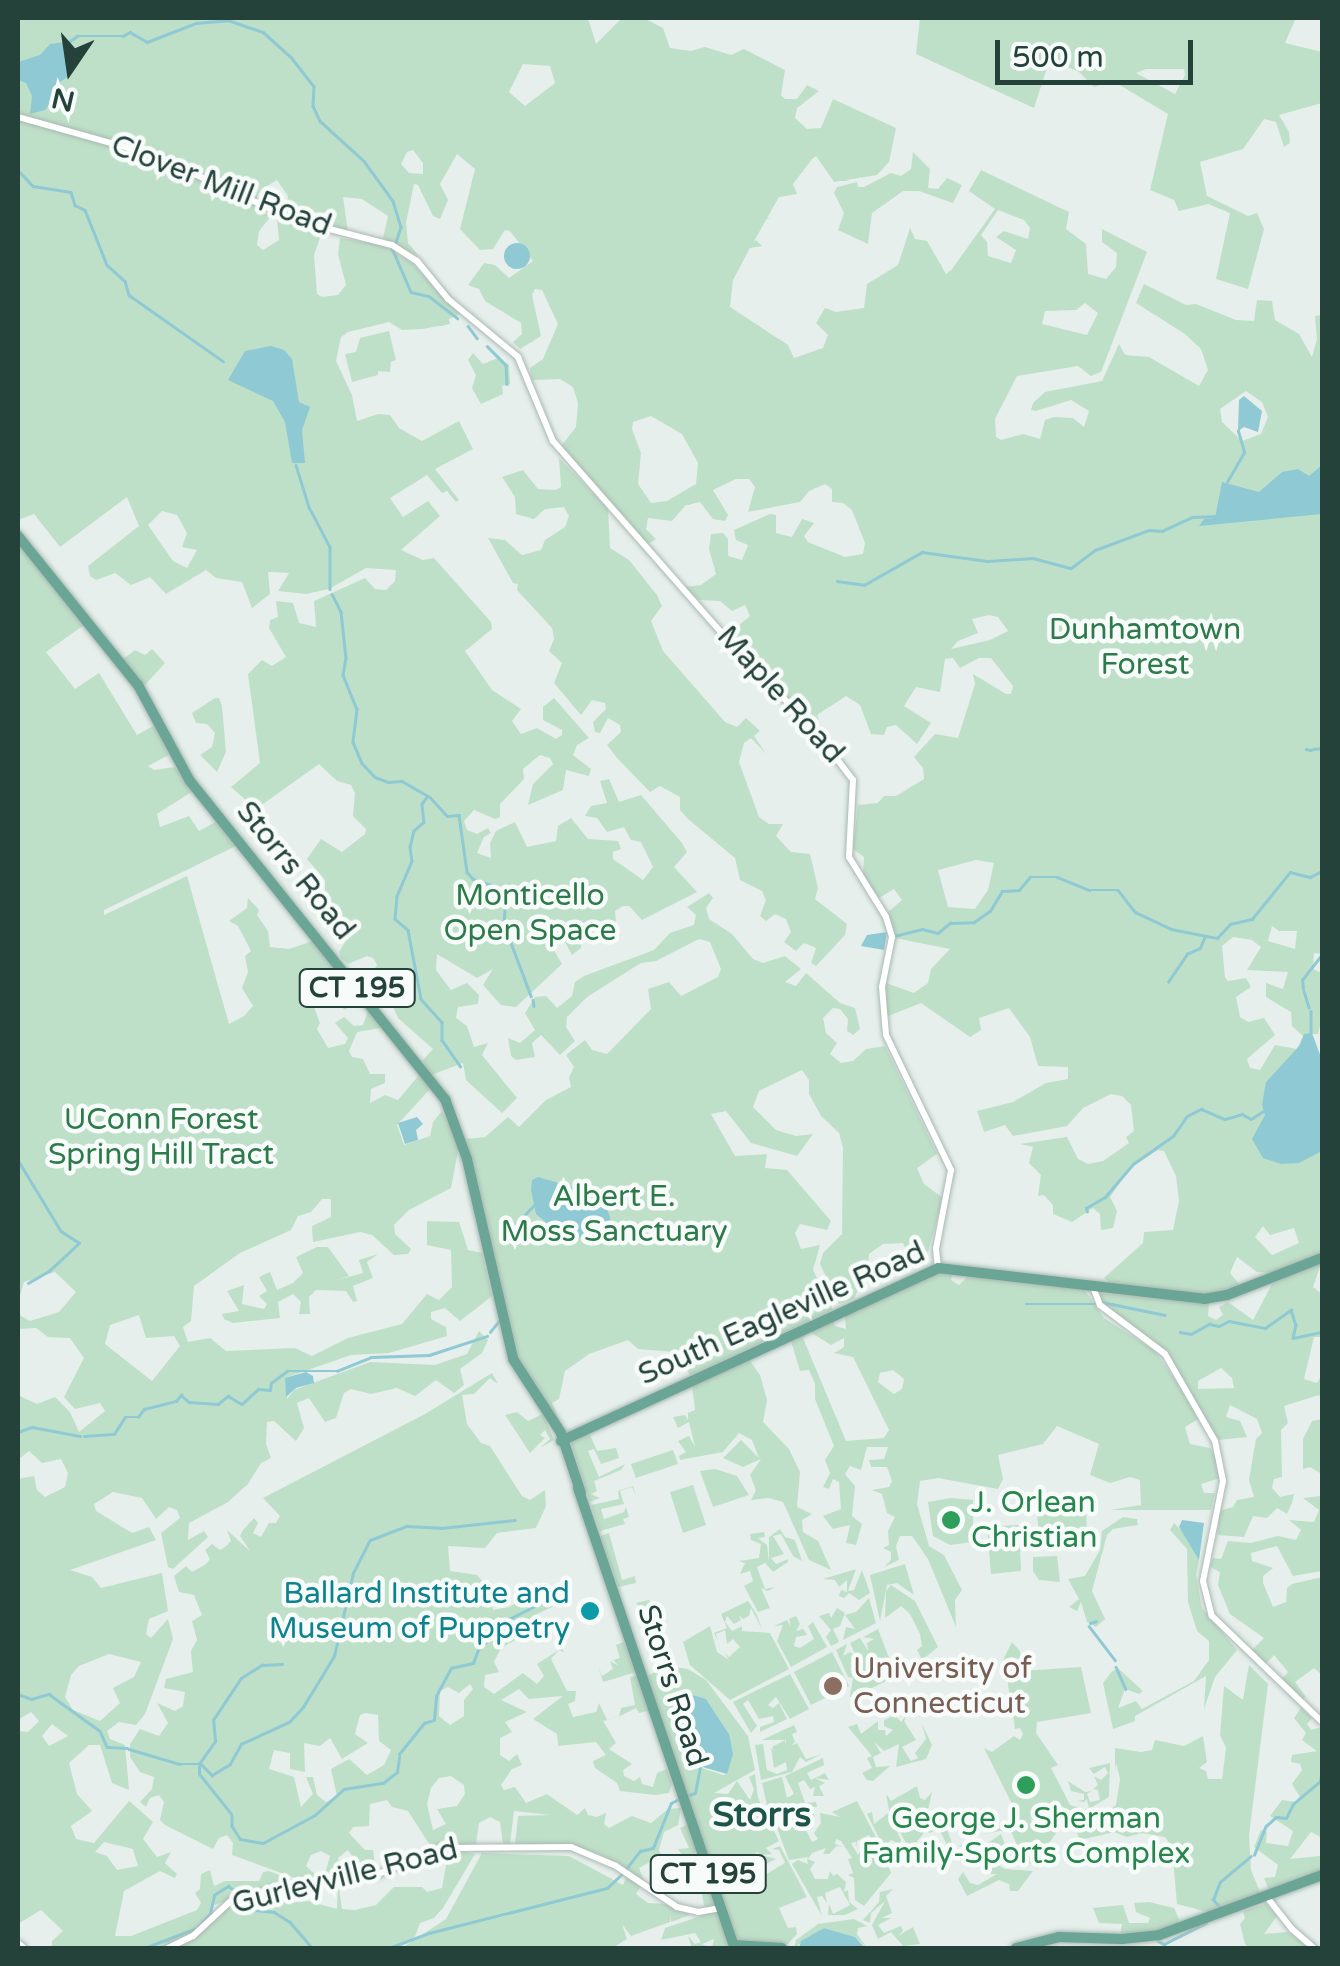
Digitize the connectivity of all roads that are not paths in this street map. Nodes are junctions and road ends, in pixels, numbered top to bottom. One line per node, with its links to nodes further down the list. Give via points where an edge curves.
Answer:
1 (18, 116): 2 (street, Clover Mill Road, via 152,155 269,211 392,245 518,357)
2 (559, 448): 5 (street, Maple Road, via 853,780 850,857 892,937 882,987 886,1035 952,1174)
3 (18, 536): 7 (main road, Storrs Road / CT 195, via 138,685 190,781 445,1100 467,1158 512,1358)
4 (1322, 1258): 6 (main road, South Eagleville Road, via 1213,1298)
5 (938, 1268): 6 (main road, South Eagleville Road); 7 (main road, South Eagleville Road)
6 (1094, 1285): 8 (street, via 1100,1306 1164,1354 1214,1441 1223,1480 1203,1581 1212,1616)
7 (562, 1441): 11 (main road, Storrs Road / CT 195)
8 (1322, 1722)
9 (1322, 1875): 10 (main road)
10 (1266, 1896): 12 (main road, via 1159,1935); 20 (street)
11 (720, 1908): 14 (main road, Storrs Road / CT 195); 16 (street, Gurleyville Road, via 698,1912 666,1902 580,1850 440,1848 379,1874 232,1899 193,1936)
12 (1057, 1937): 18 (main road); 19 (main road)
13 (18, 1943): 15 (street)
14 (734, 1947): 17 (main road)
15 (24, 1948)
16 (168, 1948)
17 (782, 1948)
18 (1016, 1948)
19 (1068, 1948)
20 (1314, 1948)

